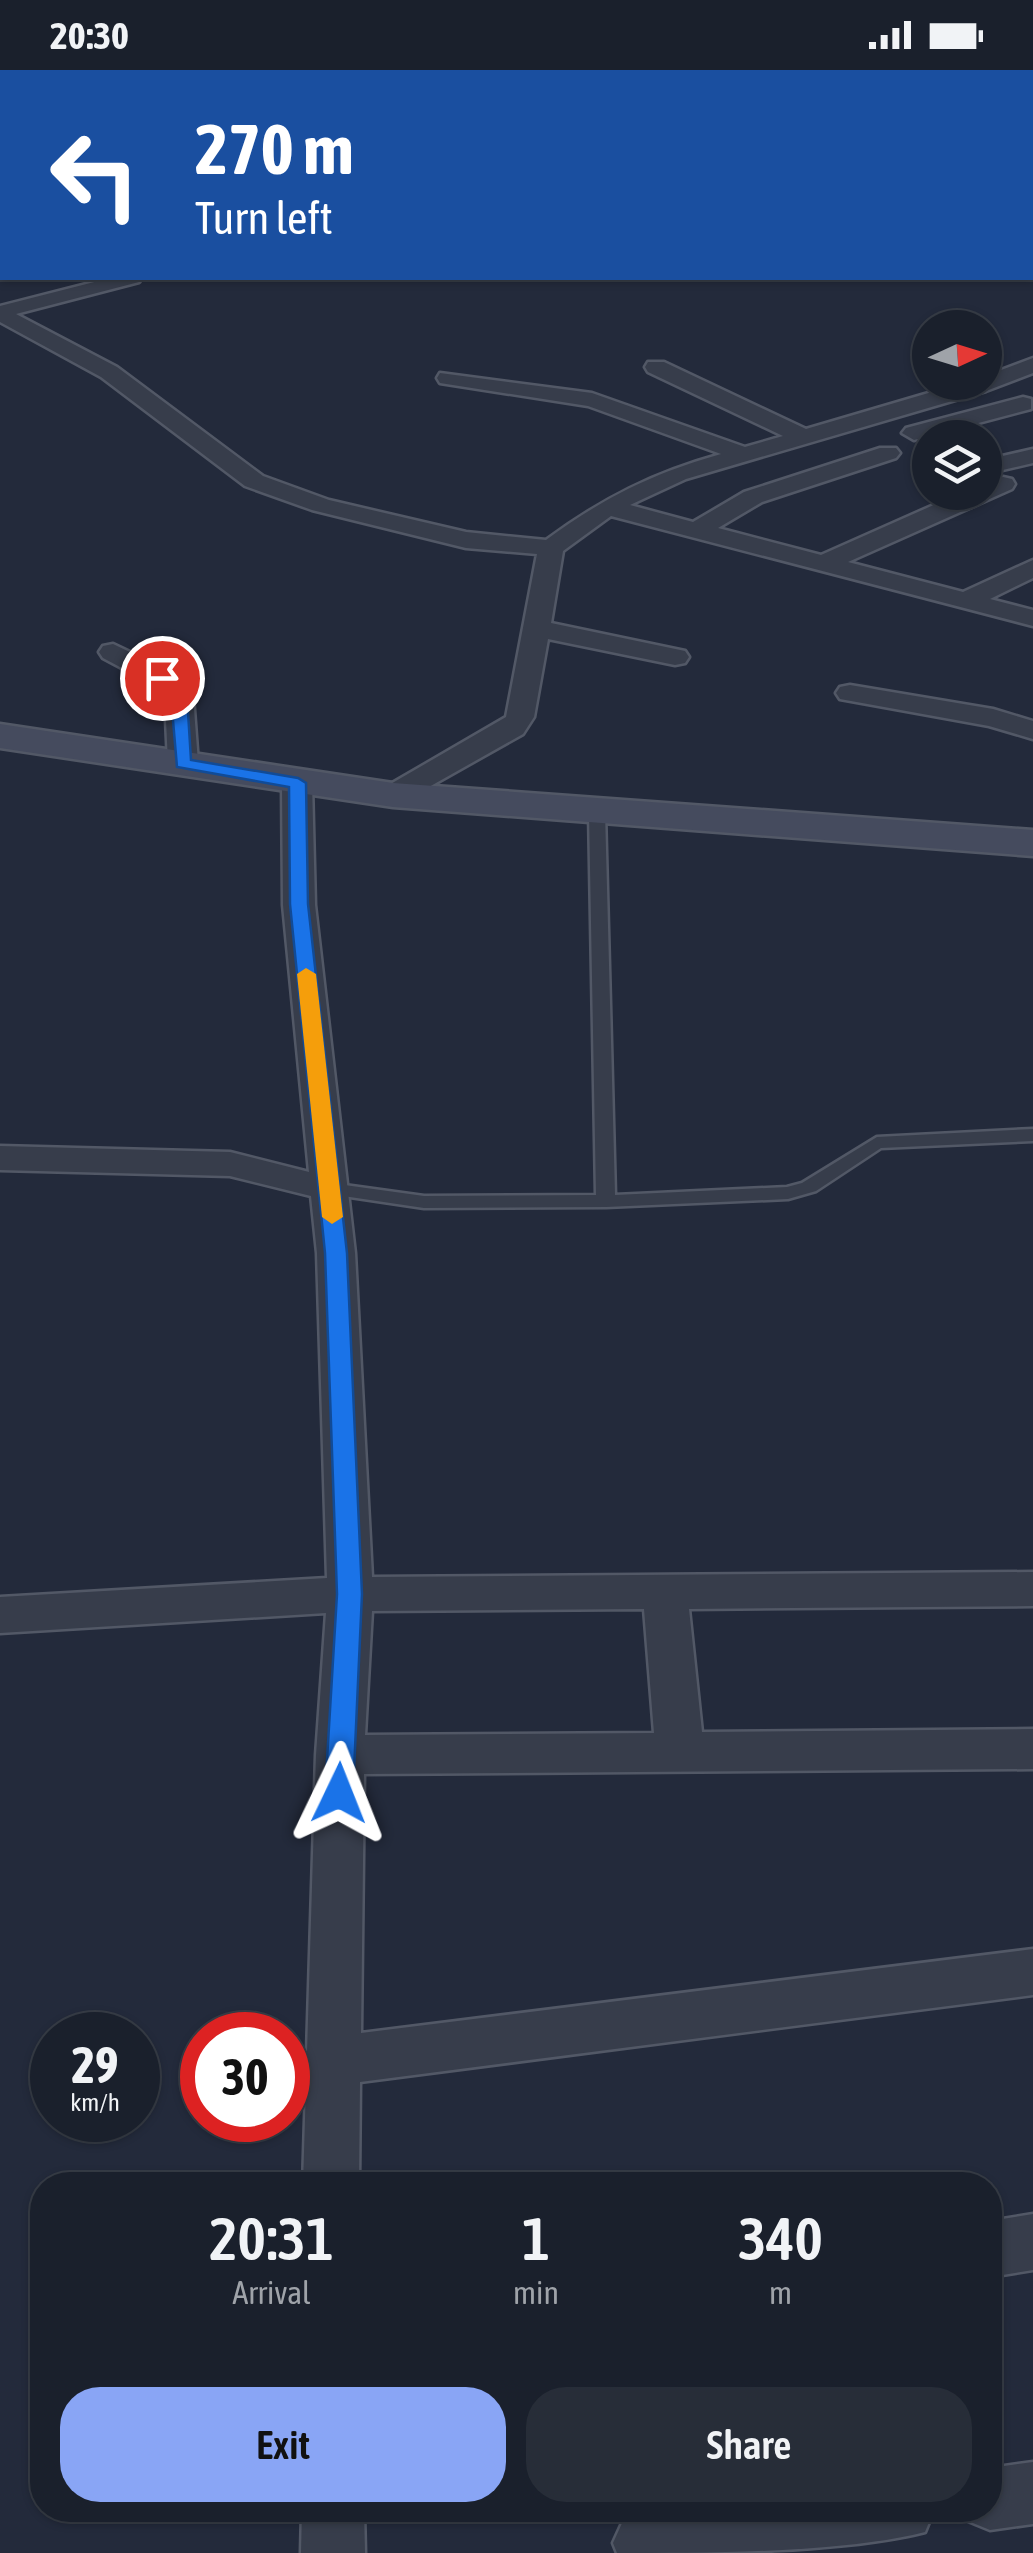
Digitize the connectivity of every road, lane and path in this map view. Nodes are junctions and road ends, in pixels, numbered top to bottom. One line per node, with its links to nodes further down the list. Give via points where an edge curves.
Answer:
1 (124, 280): 2 (street)
2 (0, 313): 18 (street, via 109,372 254,481 321,505 466,540)
3 (1033, 364): 7 (street)
4 (656, 368): 10 (street)
5 (448, 378): 12 (street, via 592,400)
6 (1023, 404): 8 (street)
7 (880, 413): 9 (street); 10 (street)
8 (975, 420)
9 (912, 432)
10 (803, 436): 12 (street)
11 (888, 453): 17 (street, via 753,497)
12 (744, 454): 15 (street, via 678,474)
13 (1033, 456): 14 (street)
14 (1002, 476)
15 (607, 508): 17 (street); 18 (street)
16 (935, 510): 19 (street)
17 (695, 531): 19 (street)
18 (551, 548): 23 (street)
19 (824, 564): 21 (street)
20 (1033, 568): 21 (street)
21 (965, 601): 22 (street)
22 (1033, 618)
23 (534, 628): 25 (street); 31 (street, via 526,698 513,728)
24 (113, 652): 29 (street, via 162,678 178,696)
25 (675, 657)
26 (850, 693): 27 (street)
27 (1033, 730)
28 (0, 736): 29 (main road)
29 (183, 763): 30 (main road)
30 (298, 783): 31 (main road); 36 (street, via 299,904)
31 (392, 795): 32 (main road)
32 (597, 812): 33 (main road); 37 (lane)
33 (1033, 842)
34 (1033, 1135): 37 (lane, via 877,1142 809,1187 788,1192)
35 (0, 1158): 36 (street, via 213,1162)
36 (330, 1189): 37 (lane, via 424,1202); 40 (street)
37 (606, 1201)
38 (1033, 1589): 39 (street)
39 (665, 1592): 40 (street); 43 (street)
40 (350, 1594): 41 (street); 44 (street)
41 (0, 1614)
42 (1033, 1749): 43 (street)
43 (680, 1752): 44 (street)
44 (340, 1754): 46 (street)
45 (1033, 1972): 46 (street)
46 (332, 2060): 47 (street)
47 (331, 2172)
48 (1033, 2242): 49 (street)
49 (1002, 2247)
50 (1033, 2494): 51 (street)
51 (1002, 2498)
52 (333, 2522): 55 (street)
53 (779, 2522): 54 (street)
54 (644, 2535)
55 (333, 2553)

